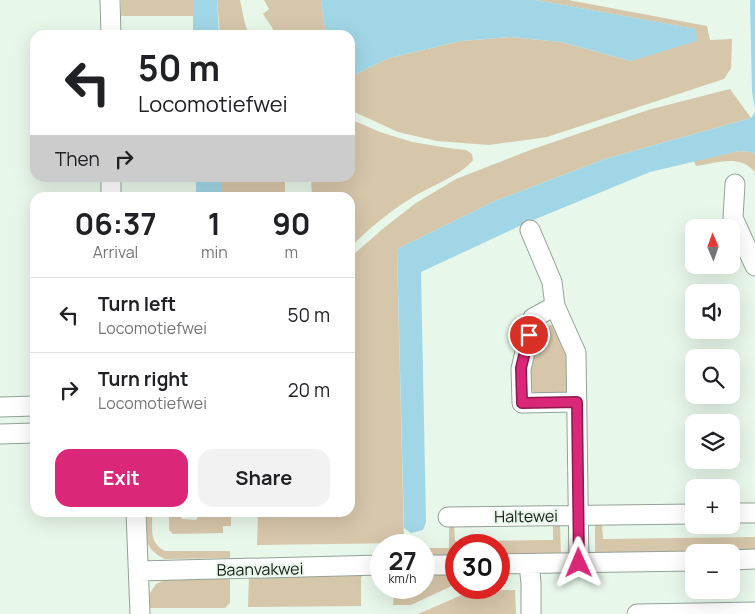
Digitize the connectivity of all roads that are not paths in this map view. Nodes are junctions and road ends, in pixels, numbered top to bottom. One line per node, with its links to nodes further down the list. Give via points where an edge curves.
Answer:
1 (110, 0): 2 (street)
2 (111, 30)
3 (735, 184): 5 (street, via 733,218)
4 (530, 230): 6 (street, via 552,282)
5 (755, 266)
6 (555, 306): 7 (street, via 576,353); 7 (street, via 533,318 521,368 522,403)
7 (577, 402): 15 (street)
8 (30, 406): 9 (street)
9 (0, 407)
10 (30, 433): 11 (street)
11 (0, 434)
12 (740, 513): 13 (street)
13 (755, 513)
14 (685, 514): 15 (street, Haltewei)
15 (578, 516): 17 (street, Haltewei); 21 (street)
16 (136, 517): 25 (street)
17 (448, 517)
18 (685, 560): 21 (street)
19 (740, 560): 20 (street)
20 (755, 560)
21 (579, 563): 23 (street)
22 (510, 564): 23 (street)
23 (529, 564): 28 (street)
24 (370, 565): 25 (street, Baanvakwei)
25 (139, 571): 27 (street)
26 (755, 612): 29 (street)
27 (140, 614)
28 (531, 614)
29 (637, 614)

